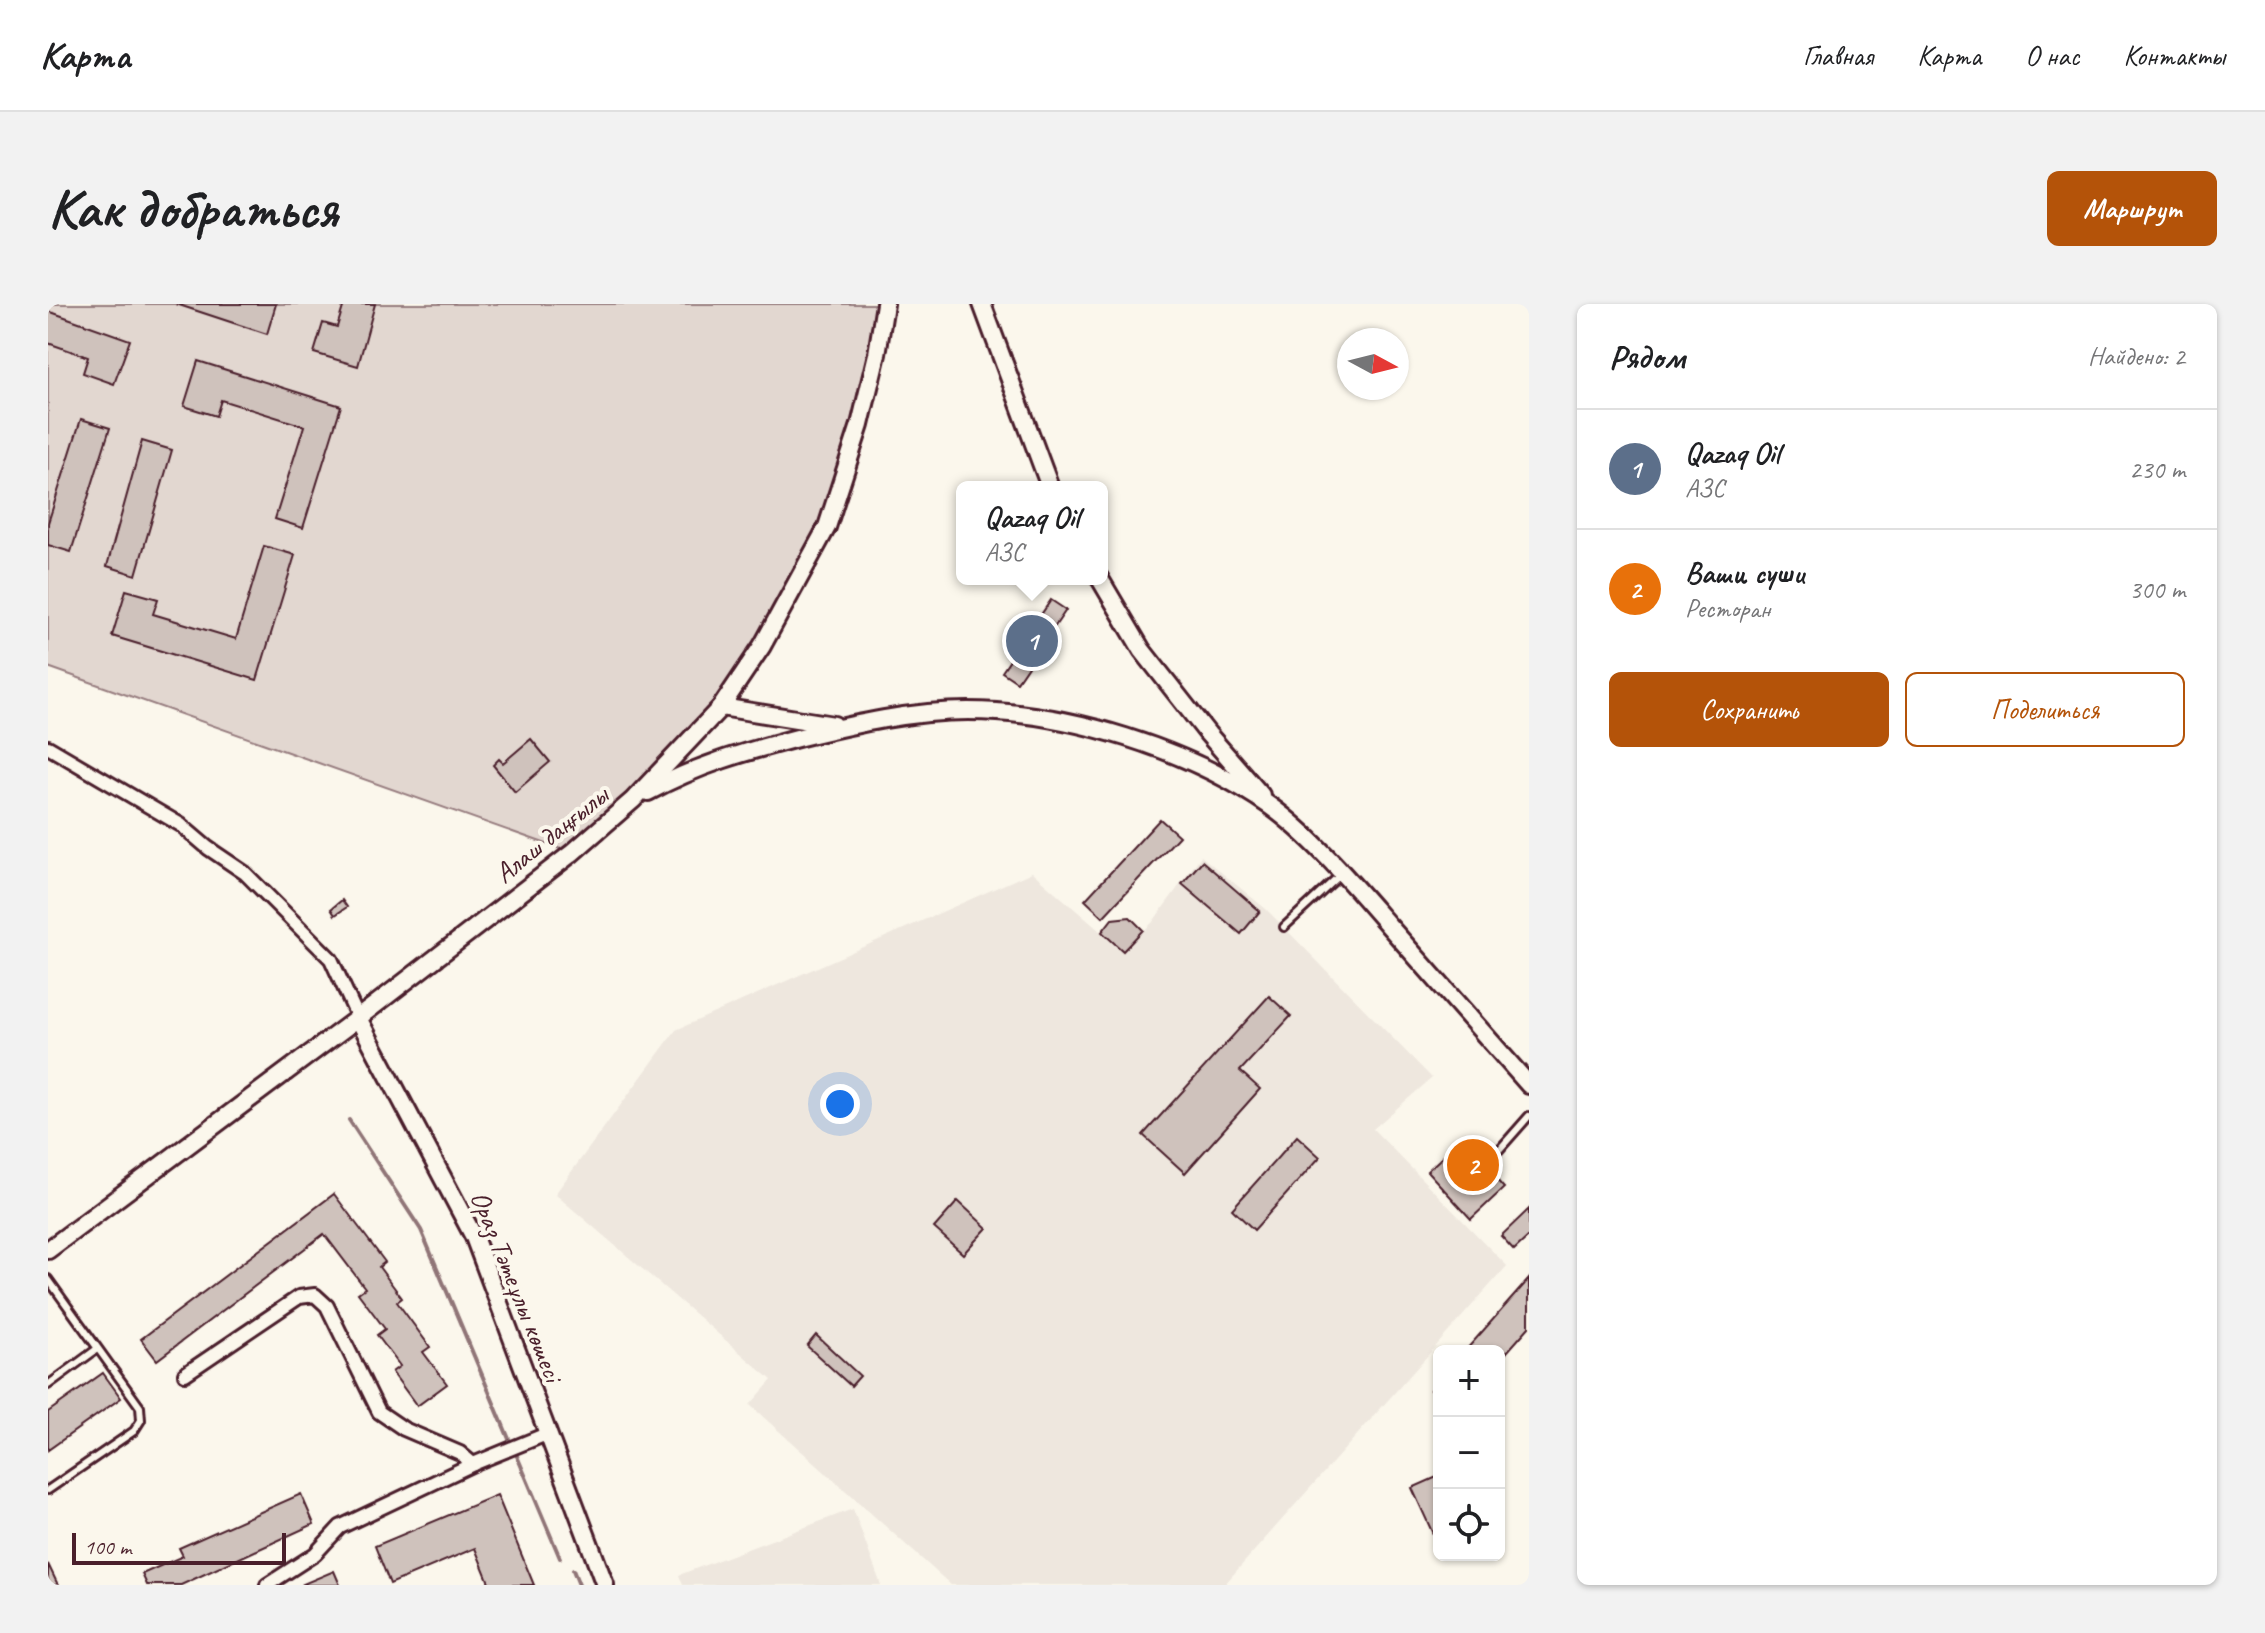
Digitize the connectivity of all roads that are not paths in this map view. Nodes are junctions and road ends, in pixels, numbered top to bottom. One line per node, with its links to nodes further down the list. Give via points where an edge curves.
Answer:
1 (885, 304): 5 (main road, Алаш даңғылы, via 860,425 827,527 762,646)
2 (982, 304): 3 (main road)
3 (1048, 481)
4 (1104, 585): 9 (main road, via 1142,650)
5 (721, 707): 6 (main road); 8 (main road, Алаш даңғылы)
6 (844, 727): 8 (main road, via 736,754 688,771); 9 (main road, via 969,711 1072,723 1173,754)
7 (48, 747): 12 (street, via 181,825 245,873 331,959)
8 (633, 800): 12 (main road, Алаш даңғылы)
9 (1273, 808): 10 (main road)
10 (1343, 873): 11 (lane); 13 (main road)
11 (1284, 927)
12 (358, 1018): 16 (main road, Алаш даңғылы); 21 (main road, Ораз Тәтеұлы көшесі, via 474,1237)
13 (1529, 1085)
14 (1529, 1116): 15 (lane)
15 (1491, 1159)
16 (48, 1250)
17 (48, 1279): 18 (lane)
18 (97, 1349): 20 (lane); 23 (lane, via 140,1407 141,1420 134,1431)
19 (185, 1374): 22 (street, via 299,1297 315,1295 327,1306 379,1412)
20 (48, 1385)
21 (549, 1433): 22 (street); 25 (main road, Ораз Тәтеұлы көшесі)
22 (473, 1464): 24 (street, via 340,1527 315,1554)
23 (48, 1490)
24 (267, 1585)
25 (605, 1585)

